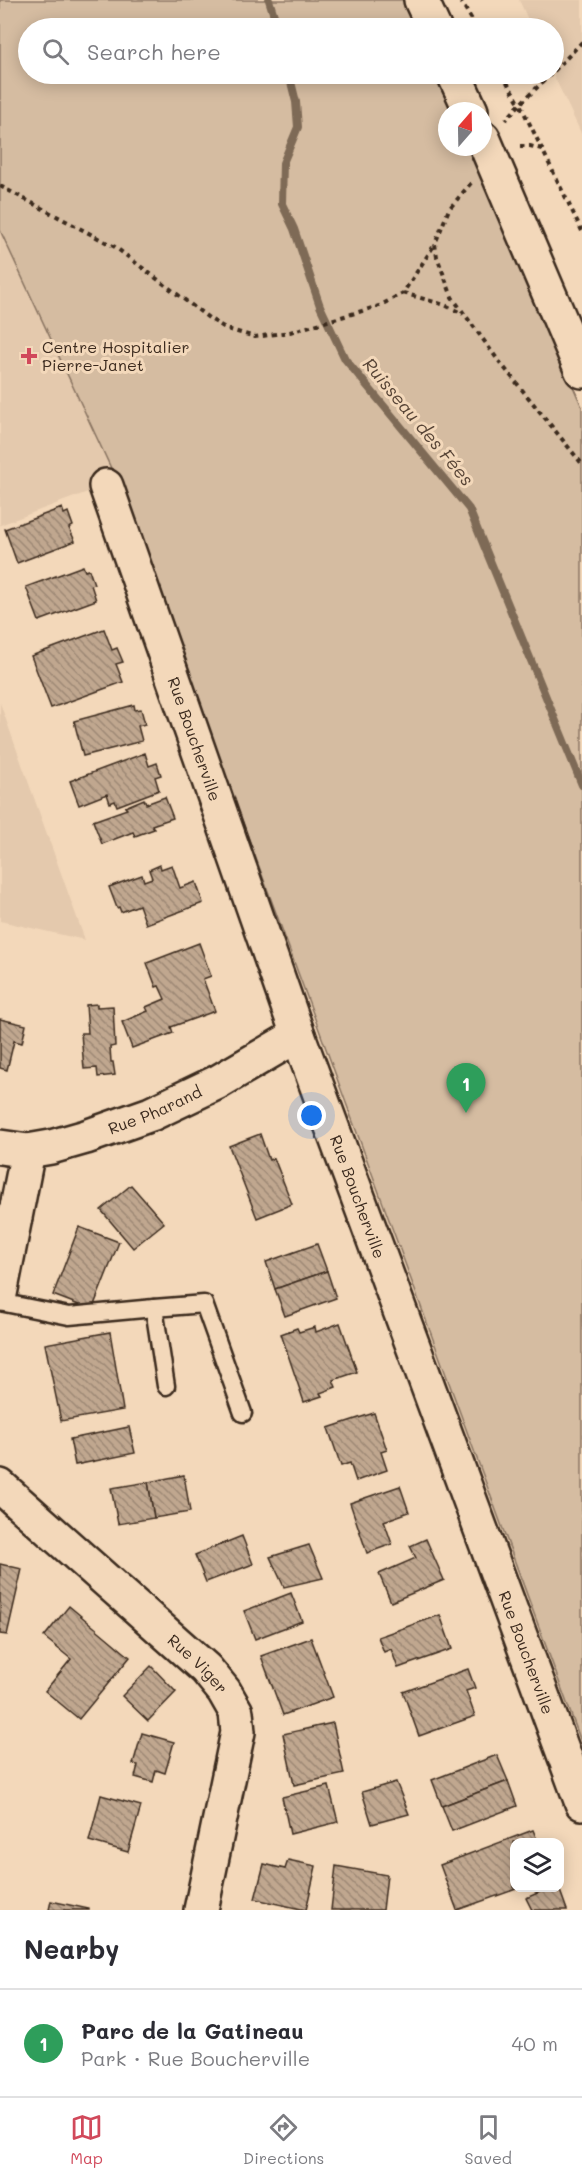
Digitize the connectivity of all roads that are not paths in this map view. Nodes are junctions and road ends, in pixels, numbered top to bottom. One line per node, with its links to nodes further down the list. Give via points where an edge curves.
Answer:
1 (421, 0): 2 (street)
2 (429, 18)
3 (459, 84): 4 (street)
4 (467, 102)
5 (491, 156): 6 (street)
6 (582, 371)
7 (106, 486): 8 (street, Rue Boucherville)
8 (298, 1035): 9 (street, Rue Pharand, via 186,1099 86,1137); 16 (street, Rue Boucherville)
9 (14, 1149): 10 (street)
10 (0, 1294)
11 (0, 1302): 12 (lane, via 69,1316)
12 (154, 1308): 13 (lane); 14 (lane, via 204,1304)
13 (166, 1386)
14 (243, 1413)
15 (0, 1486): 17 (street, Rue Viger, via 206,1669 236,1712 238,1732)
16 (582, 1803)
17 (201, 1910)

